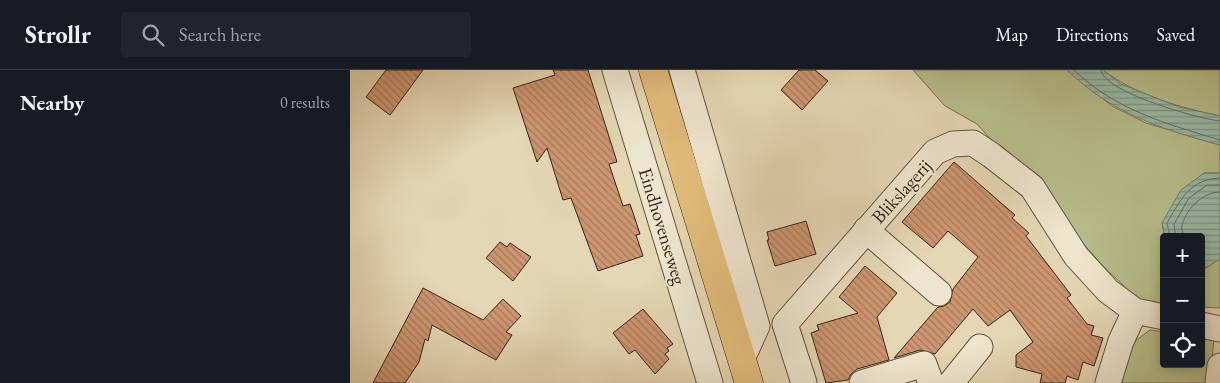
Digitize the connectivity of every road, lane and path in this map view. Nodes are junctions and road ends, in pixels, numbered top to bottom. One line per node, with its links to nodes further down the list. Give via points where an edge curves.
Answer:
1 (615, 70): 15 (street, Eindhovenseweg)
2 (653, 70): 14 (main road, Eindhovenseweg)
3 (682, 70): 9 (street)
4 (866, 230): 5 (street); 6 (street, Blikslagerij, via 935,152 954,144 973,143 1032,187 1076,256 1108,291); 8 (street, Blikslagerij)
5 (940, 292)
6 (1135, 311): 7 (street, Blikslagerij); 20 (street, via 1120,342)
7 (1160, 316)
8 (785, 324): 9 (street); 16 (street)
9 (757, 326): 14 (street, Eindhovenseweg)
10 (1205, 326): 11 (street)
11 (1220, 329)
12 (980, 347): 19 (street)
13 (1220, 366): 21 (street)
14 (746, 371)
15 (710, 383)
16 (804, 383)
17 (862, 383): 18 (street, via 924,364)
18 (931, 383)
19 (951, 383)
20 (1108, 383)
21 (1218, 383)

